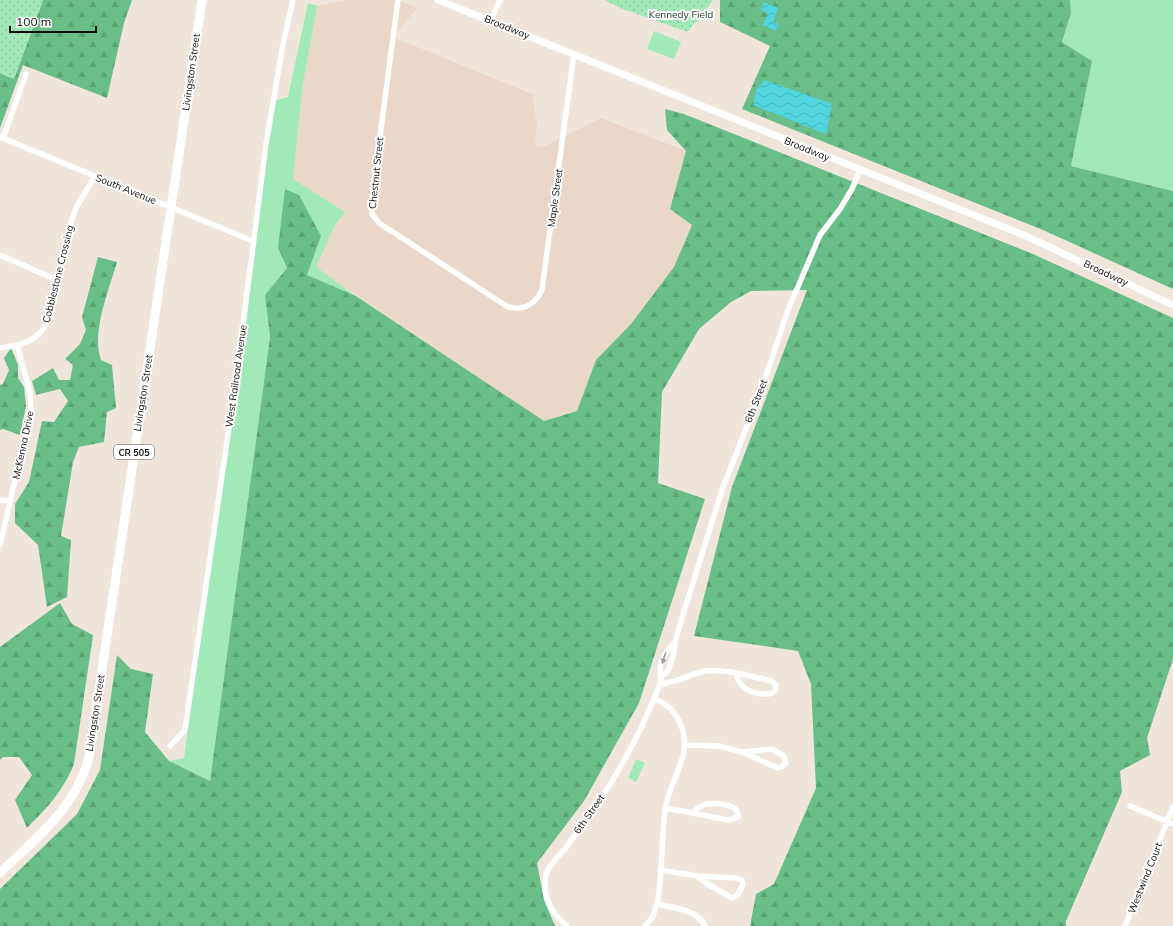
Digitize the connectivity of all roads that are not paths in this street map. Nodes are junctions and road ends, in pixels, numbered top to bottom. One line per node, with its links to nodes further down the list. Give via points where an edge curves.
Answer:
1 (202, 0): 12 (main road, Livingston Street / CR 505)
2 (293, 0): 13 (street, West Railroad Avenue, via 276,77)
3 (398, 0): 16 (street, Chestnut Street, via 371,204 372,214 378,223)
4 (438, 0): 6 (street, Broadway)
5 (500, 0): 6 (street)
6 (491, 20): 7 (street, Broadway)
7 (574, 54): 10 (street, Broadway); 16 (street, Maple Street, via 542,289 536,300 527,307 514,308)
8 (26, 74): 9 (street)
9 (1, 137): 11 (street, South Avenue)
10 (860, 170): 17 (street, Broadway, via 1026,236); 24 (street, 6th Street, via 840,209 820,235 788,310 762,388 722,490 674,642 674,652 668,671 662,676)
11 (94, 176): 12 (street, South Avenue); 15 (street, Cobblestone Crossing, via 72,219)
12 (171, 208): 13 (street, South Avenue); 35 (main road, Livingston Street / CR 505, via 87,763 81,781 68,804)
13 (253, 241): 26 (street, West Railroad Avenue, via 236,380 185,730)
14 (0, 255): 15 (street)
15 (57, 280): 18 (street, Cobblestone Crossing, via 46,325 36,337)
16 (500, 303)
17 (1173, 305)
18 (17, 345): 19 (street, Cobblestone Crossing); 21 (street, McKenna Drive, via 30,392 31,406)
19 (0, 348)
20 (0, 500): 21 (street)
21 (10, 501): 22 (street, McKenna Drive)
22 (0, 544)
23 (737, 674): 23 (street, via 772,681 776,685 775,691 765,694 744,689 738,683); 24 (street, via 710,671 680,681)
24 (660, 684): 25 (street, 6th Street)
25 (654, 699): 27 (street, via 674,712 682,727); 38 (street, 6th Street, via 639,734 608,787 548,871 546,885 549,904 556,917)
26 (170, 746)
27 (685, 746): 28 (street, via 719,746); 31 (street, via 682,762)
28 (742, 752): 28 (street, via 778,768 786,762 781,753 772,749)
29 (1130, 806): 33 (street)
30 (1173, 807): 33 (street, Westwind Court)
31 (665, 808): 32 (street); 34 (street)
32 (693, 813): 32 (street, via 728,820 738,815 734,807 714,803 703,805)
33 (1170, 822): 41 (street, Westwind Court)
34 (660, 870): 36 (street); 37 (street)
35 (0, 873)
36 (698, 876): 36 (street, via 736,878 744,884 738,895 732,898)
37 (657, 904): 39 (street, via 652,918); 40 (street, via 692,913 702,920)
38 (567, 926)
39 (645, 926)
40 (705, 926)
41 (1125, 926)

